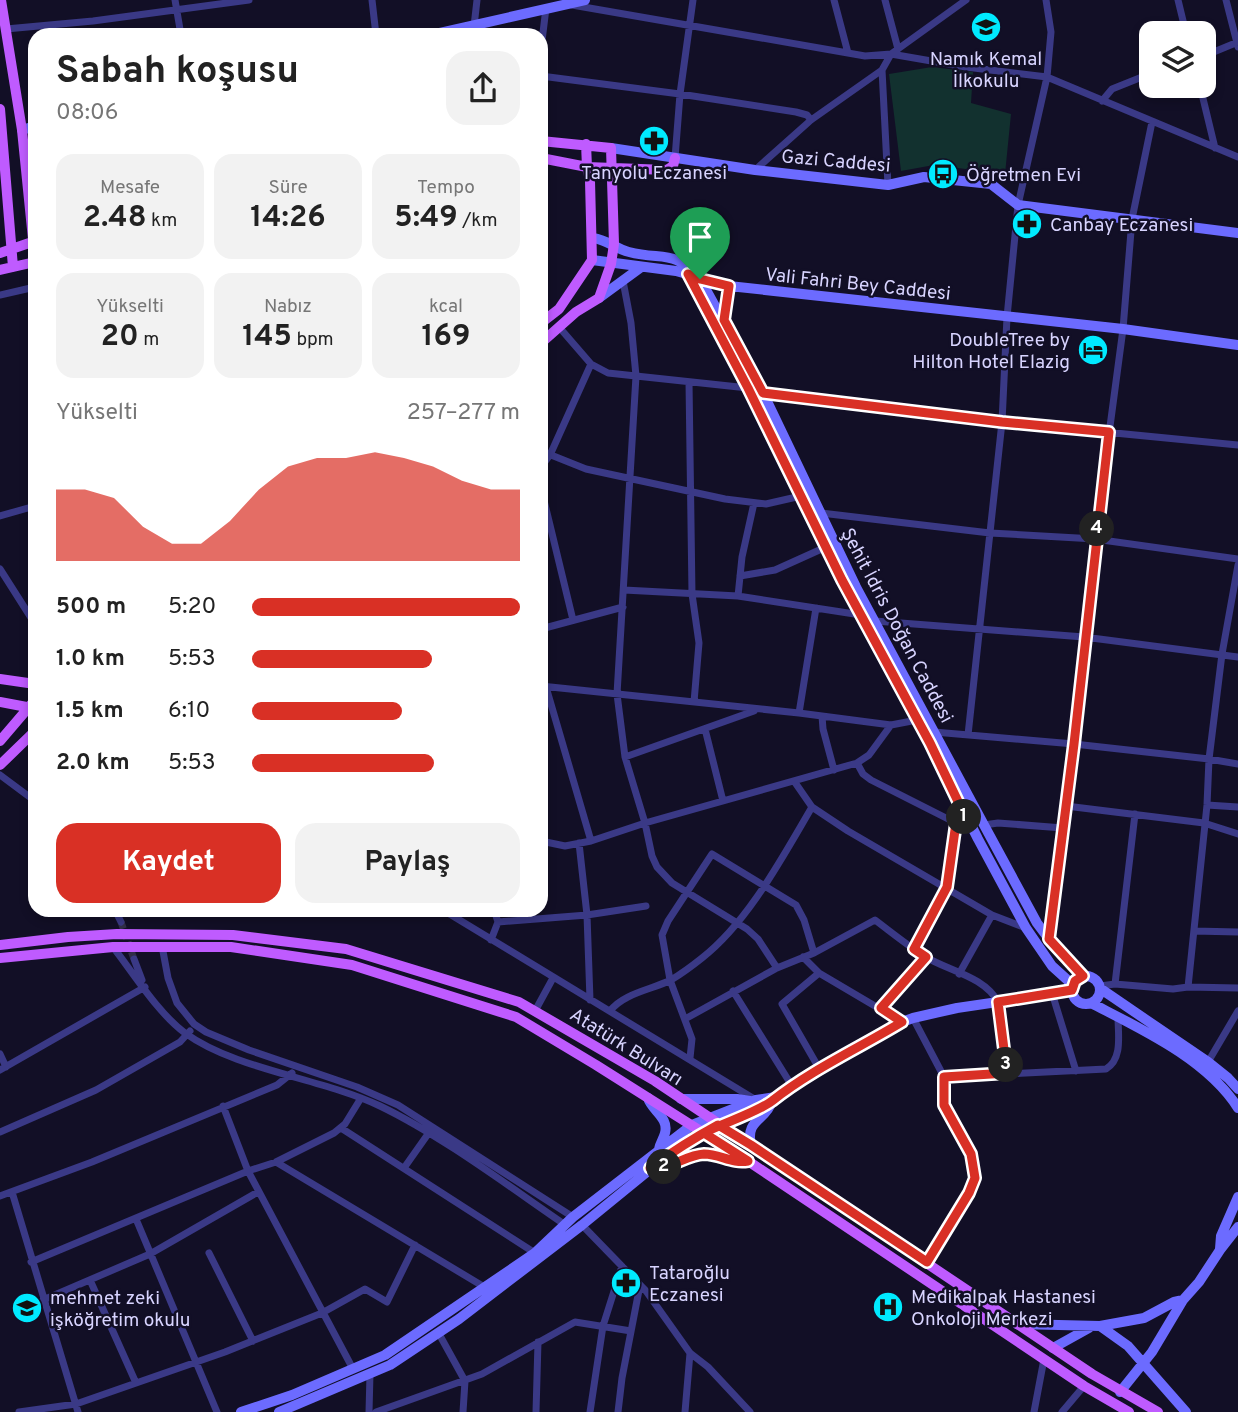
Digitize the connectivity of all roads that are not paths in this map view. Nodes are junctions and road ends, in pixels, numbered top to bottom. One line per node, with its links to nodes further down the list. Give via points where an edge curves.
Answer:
1 (1, 0): 24 (main road)
2 (175, 0): 16 (street)
3 (249, 0): 16 (street)
4 (372, 0): 20 (street)
5 (477, 0): 21 (street)
6 (584, 0): 14 (main road)
7 (693, 0): 18 (street)
8 (834, 0): 28 (street)
9 (886, 0): 26 (street)
10 (966, 0): 26 (street)
11 (1046, 0): 31 (street, via 1051,32)
12 (1178, 0): 17 (street)
13 (1226, 0): 25 (street)
14 (568, 4): 15 (main road); 18 (street)
15 (546, 8): 22 (main road); 23 (street)
16 (177, 10): 19 (street); 24 (street)
17 (1183, 21)
18 (689, 27): 28 (street); 33 (street)
19 (180, 28)
20 (375, 28)
21 (474, 28)
22 (481, 28)
23 (544, 28)
24 (6, 29): 40 (main road)
25 (1237, 44): 27 (street)
26 (898, 49): 28 (street, via 865,56); 29 (street); 31 (street, via 966,67)
27 (1216, 51)
28 (848, 53)
29 (882, 70): 37 (street); 51 (street)
30 (548, 77): 33 (street)
31 (1047, 77): 35 (street); 53 (street)
32 (1139, 78): 35 (street, via 1112,89)
33 (680, 94): 37 (street, via 796,112); 46 (street)
34 (1203, 98): 44 (street)
35 (1102, 101): 38 (street)
36 (0, 109): 59 (main road)
37 (811, 120): 50 (street)
38 (1152, 122): 44 (street); 54 (street)
39 (28, 128): 40 (main road)
40 (22, 130): 52 (main road)
41 (548, 141): 42 (main road, Gazi Caddesi)
42 (586, 144): 43 (main road, Gazi Caddesi); 48 (main road)
43 (611, 148): 46 (main road, Gazi Caddesi); 49 (main road)
44 (1215, 148): 45 (street)
45 (1238, 157)
46 (675, 158): 49 (main road, via 667,170); 50 (main road, Gazi Caddesi)
47 (548, 159): 48 (main road)
48 (587, 167): 49 (main road); 56 (main road)
49 (611, 168): 58 (main road)
50 (755, 170): 51 (main road, Gazi Caddesi)
51 (888, 185): 53 (main road, Gazi Caddesi, via 924,177 990,184)
52 (28, 186)
53 (1018, 205): 54 (main road, Gazi Caddesi); 74 (street)
54 (1132, 219): 55 (main road, Gazi Caddesi); 78 (street)
55 (1238, 233)
56 (593, 239): 58 (main road); 61 (main road)
57 (28, 243): 59 (main road)
58 (614, 244): 63 (main road); 68 (main road, via 629,252 676,258)
59 (12, 250): 60 (main road); 64 (main road)
60 (0, 253)
61 (592, 260): 63 (main road, Vali Fahri Bey Caddesi); 75 (main road, via 559,309)
62 (28, 262): 64 (main road)
63 (611, 264): 65 (main road, Vali Fahri Bey Caddesi); 73 (main road)
64 (13, 267): 66 (main road)
65 (640, 268): 67 (main road, Vali Fahri Bey Caddesi); 69 (main road)
66 (0, 270)
67 (688, 274): 68 (main road, Vali Fahri Bey Caddesi); 84 (main road, Şehit İdris Doğan Caddesi)
68 (700, 279): 70 (main road, Vali Fahri Bey Caddesi); 76 (main road, Şehit İdris Doğan Caddesi)
69 (623, 281): 73 (main road); 82 (street)
70 (729, 286): 74 (main road, Vali Fahri Bey Caddesi); 76 (main road)
71 (28, 289): 72 (street)
72 (0, 295)
73 (598, 298): 77 (main road)
74 (1007, 317): 78 (main road, Vali Fahri Bey Caddesi); 86 (street)
75 (548, 318)
76 (724, 320): 85 (main road, Şehit İdris Doğan Caddesi)
77 (559, 327): 79 (main road); 81 (street)
78 (1123, 330): 80 (main road, Vali Fahri Bey Caddesi); 87 (street)
79 (548, 337)
80 (1238, 345)
81 (591, 364): 82 (street, via 608,373); 89 (street)
82 (636, 376): 83 (street); 91 (street)
83 (689, 382): 84 (street); 92 (street)
84 (748, 388): 85 (street); 93 (main road, Şehit İdris Doğan Caddesi)
85 (763, 393): 86 (street); 96 (main road, Şehit İdris Doğan Caddesi)
86 (1002, 422): 87 (street); 99 (street)
87 (1109, 432): 88 (street); 100 (street)
88 (1238, 445)
89 (550, 455): 90 (street); 91 (street)
90 (548, 458)
91 (630, 479): 92 (street); 106 (street)
92 (690, 492): 94 (street); 107 (street)
93 (801, 496): 94 (street); 101 (main road, Şehit İdris Doğan Caddesi)
94 (754, 503): 105 (street)
95 (28, 508): 97 (street)
96 (821, 513): 99 (street); 114 (main road, Şehit İdris Doğan Caddesi)
97 (0, 516)
98 (548, 517): 113 (street)
99 (990, 533): 100 (street); 116 (street)
100 (1096, 539): 102 (street); 117 (street)
101 (826, 547): 105 (street, via 775,570); 112 (main road, Şehit İdris Doğan Caddesi)
102 (1238, 559)
103 (1238, 565): 118 (street)
104 (0, 569): 111 (street)
105 (740, 576): 108 (street)
106 (624, 590): 107 (street); 109 (street)
107 (692, 594): 108 (street); 125 (street, via 699,643)
108 (738, 596): 110 (street)
109 (623, 607): 113 (street); 123 (street)
110 (816, 608): 112 (street); 130 (street)
111 (28, 613)
112 (862, 615): 132 (main road, Şehit İdris Doğan Caddesi)
113 (573, 621): 115 (street)
114 (874, 621): 116 (street); 135 (main road, Şehit İdris Doğan Caddesi)
115 (548, 627)
116 (980, 631): 117 (street); 136 (street)
117 (1084, 638): 118 (street); 139 (street)
118 (1222, 654): 119 (street); 141 (street)
119 (1238, 657)
120 (0, 679): 121 (main road)
121 (28, 683)
122 (548, 687): 123 (street)
123 (617, 694): 125 (street); 140 (street)
124 (0, 702): 127 (main road)
125 (694, 702): 129 (street)
126 (548, 703): 162 (street)
127 (28, 705)
128 (28, 710): 138 (main road)
129 (758, 710): 130 (street); 134 (street)
130 (799, 713): 131 (street)
131 (822, 716): 133 (street); 145 (street)
132 (917, 720): 133 (street); 155 (main road, Şehit İdris Doğan Caddesi)
133 (891, 725): 142 (street, via 869,755)
134 (705, 729): 140 (street); 149 (street)
135 (934, 732): 136 (street); 159 (main road, Şehit İdris Doğan Caddesi)
136 (968, 735): 139 (street)
137 (28, 738): 144 (main road)
138 (0, 741)
139 (1074, 744): 141 (street); 151 (street)
140 (625, 757): 156 (street)
141 (1209, 759): 143 (street); 150 (street)
142 (857, 763): 145 (street); 157 (street, via 871,780)
143 (1238, 764)
144 (0, 765)
145 (834, 770): 147 (street)
146 (0, 775): 148 (street)
147 (794, 781): 149 (street); 152 (street)
148 (28, 796)
149 (723, 801): 156 (street)
150 (1207, 805): 153 (street); 158 (street)
151 (1066, 806): 154 (street); 160 (street)
152 (811, 807): 165 (street); 166 (street)
153 (1238, 807)
154 (1135, 814): 158 (street); 197 (street)
155 (965, 816): 157 (street); 177 (main road, Şehit İdris Doğan Caddesi)
156 (645, 822): 162 (street); 167 (street, via 657,867)
157 (956, 823): 166 (street)
158 (1205, 823): 161 (street); 178 (street)
159 (984, 825): 160 (street); 180 (main road, Şehit İdris Doğan Caddesi)
160 (1063, 828): 180 (street)
161 (1238, 835)
162 (591, 841): 164 (street)
163 (548, 842): 164 (street)
164 (579, 843): 169 (street)
165 (764, 884): 167 (street, via 712,854); 176 (street); 186 (street, via 796,905)
166 (947, 887): 170 (street); 185 (street)
167 (687, 892): 176 (street); 196 (street, via 662,935)
168 (646, 906): 169 (street)
169 (587, 915): 175 (street); 205 (street)
170 (992, 915): 177 (street); 193 (street)
171 (118, 917): 174 (street)
172 (454, 917): 181 (street)
173 (496, 917): 175 (street)
174 (121, 922)
175 (498, 922): 181 (street)
176 (738, 922): 191 (street, via 758,939); 196 (street, via 714,948)
177 (1027, 928): 201 (main road, Şehit İdris Doğan Caddesi)
178 (1194, 931): 179 (street); 200 (street)
179 (1238, 932)
180 (1049, 939): 194 (main road, Şehit İdris Doğan Caddesi)
181 (491, 940): 195 (street)
182 (0, 945): 209 (main road, Atatürk Bulvarı, via 117,934 258,938 346,949 519,1002)
183 (162, 946): 184 (main road, Atatürk Bulvarı); 215 (street, via 171,992); 230 (main road, Atatürk Bulvarı, via 231,947 352,965 516,1017)
184 (113, 947): 189 (main road, Atatürk Bulvarı); 198 (street)
185 (914, 949): 186 (street, via 874,920); 188 (street)
186 (814, 953): 187 (street)
187 (803, 957): 191 (street); 192 (street)
188 (926, 957): 193 (street); 208 (street)
189 (0, 958)
190 (134, 959): 198 (street)
191 (777, 968): 203 (street)
192 (819, 973): 208 (street); 222 (street, via 782,1004)
193 (959, 974): 206 (street, via 989,989)
194 (1083, 976): 199 (main road, via 1093,977); 201 (main road)
195 (553, 978): 205 (street); 209 (street)
196 (670, 980): 210 (street, via 623,999); 213 (street)
197 (1115, 984): 199 (street); 200 (street)
198 (145, 987): 216 (street, via 162,1012); 221 (street)
199 (1100, 987): 207 (main road, via 1098,998); 219 (main road)
200 (1188, 987): 202 (street)
201 (1073, 988): 204 (main road); 207 (main road, via 1079,1002)
202 (1238, 988)
203 (733, 991): 213 (street); 227 (street)
204 (1052, 993): 206 (main road); 223 (street)
205 (590, 1000): 210 (street)
206 (998, 1002): 214 (main road); 224 (street)
207 (1091, 1003): 212 (main road)
208 (881, 1008): 214 (street)
209 (535, 1011): 231 (main road, Atatürk Bulvarı)
210 (610, 1011): 218 (street)
211 (1238, 1012): 219 (street)
212 (1118, 1017): 223 (street, via 1115,1062 1107,1069); 235 (main road, via 1200,1067)
213 (685, 1018): 218 (street, via 692,1043)
214 (907, 1020): 222 (main road); 226 (street)
215 (194, 1024): 216 (street); 220 (street, via 223,1040)
216 (187, 1034): 225 (street, via 226,1054); 240 (street, via 96,1090)
217 (0, 1054): 221 (street)
218 (690, 1058): 233 (street)
219 (1208, 1062): 228 (main road)
220 (296, 1066): 225 (street); 255 (street, via 398,1105)
221 (3, 1069)
222 (820, 1070): 227 (main road)
223 (1076, 1071): 224 (street)
224 (1007, 1073): 226 (street)
225 (290, 1074): 229 (street); 234 (street, via 277,1085)
226 (944, 1077): 264 (street, via 944,1105 971,1154 975,1178)
227 (792, 1086): 232 (main road)
228 (1238, 1089)
229 (361, 1098): 239 (street); 242 (street)
230 (648, 1098): 237 (main road, Atatürk Bulvarı); 244 (main road, via 666,1127)
231 (679, 1099): 233 (main road); 236 (main road, Atatürk Bulvarı)
232 (774, 1099): 233 (main road); 238 (main road); 243 (main road, via 752,1126)
233 (753, 1101): 236 (main road)
234 (223, 1106): 249 (street); 250 (street)
235 (1238, 1108)
236 (707, 1118): 237 (main road); 238 (main road, Atatürk Bulvarı)
237 (692, 1125): 241 (main road, Atatürk Bulvarı); 244 (main road)
238 (718, 1125): 241 (main road); 243 (main road, Atatürk Bulvarı)
239 (341, 1128): 246 (street); 247 (street)
240 (0, 1132)
241 (704, 1133): 245 (main road, Atatürk Bulvarı); 248 (main road)
242 (428, 1134): 247 (street); 255 (street)
243 (751, 1145): 264 (main road, Atatürk Bulvarı)
244 (659, 1151): 255 (main road)
245 (748, 1161): 248 (main road, via 737,1163 703,1154); 281 (main road, Atatürk Bulvarı)
246 (276, 1162): 249 (street); 258 (street)
247 (404, 1168): 261 (street)
248 (650, 1168): 256 (main road)
249 (248, 1171): 251 (street); 254 (street)
250 (12, 1192): 252 (street); 263 (street)
251 (258, 1192): 262 (street); 271 (street)
252 (0, 1196)
253 (1238, 1197): 259 (main road, via 1221,1236)
254 (136, 1219): 262 (street); 263 (street)
255 (568, 1221): 261 (main road)
256 (582, 1225): 265 (street); 276 (main road)
257 (1238, 1227): 259 (main road)
258 (415, 1245): 268 (street); 271 (street, via 387,1302 365,1289)
259 (1220, 1250): 270 (main road)
260 (209, 1252): 277 (street)
261 (536, 1252): 268 (main road)
262 (150, 1254): 266 (street); 282 (street)
263 (31, 1262): 269 (street)
264 (927, 1262): 272 (main road, Atatürk Bulvarı)
265 (622, 1266): 267 (street); 273 (street)
266 (90, 1280): 269 (street); 287 (street)
267 (640, 1285): 275 (street); 280 (street)
268 (486, 1288): 284 (main road, via 385,1355)
269 (43, 1300): 290 (street)
270 (1183, 1300): 274 (main road, via 1144,1318); 283 (main road)
271 (322, 1313): 277 (street); 284 (street)
272 (1017, 1324): 274 (main road); 279 (main road, Atatürk Bulvarı)
273 (603, 1326): 275 (street); 278 (street, via 575,1322); 299 (street)
274 (1097, 1326): 279 (main road); 283 (main road, via 1128,1346)
275 (631, 1331): 300 (street)
276 (438, 1332): 285 (main road); 286 (street)
277 (253, 1341): 282 (street)
278 (538, 1342): 286 (street); 298 (street)
279 (1053, 1348): 289 (main road, Atatürk Bulvarı)
280 (690, 1353): 301 (street); 302 (street)
281 (1044, 1359): 288 (main road, Atatürk Bulvarı); 303 (street)
282 (195, 1362): 287 (street); 292 (street)
283 (1142, 1365): 289 (main road); 307 (main road)
284 (353, 1369): 293 (main road)
285 (370, 1374): 294 (main road); 295 (street)
286 (464, 1381): 296 (street); 297 (street)
287 (136, 1383): 290 (street)
288 (1084, 1385): 304 (street); 305 (main road, Atatürk Bulvarı)
289 (1120, 1392): 306 (main road, Atatürk Bulvarı)
290 (77, 1408): 291 (street)
291 (19, 1412)
292 (217, 1412)
293 (241, 1412)
294 (279, 1412)
295 (369, 1412)
296 (376, 1412)
297 (463, 1412)
298 (536, 1412)
299 (590, 1412)
300 (618, 1412)
301 (685, 1412)
302 (750, 1412)
303 (1034, 1412)
304 (1062, 1412)
305 (1129, 1412)
306 (1158, 1412)
307 (1186, 1412)

